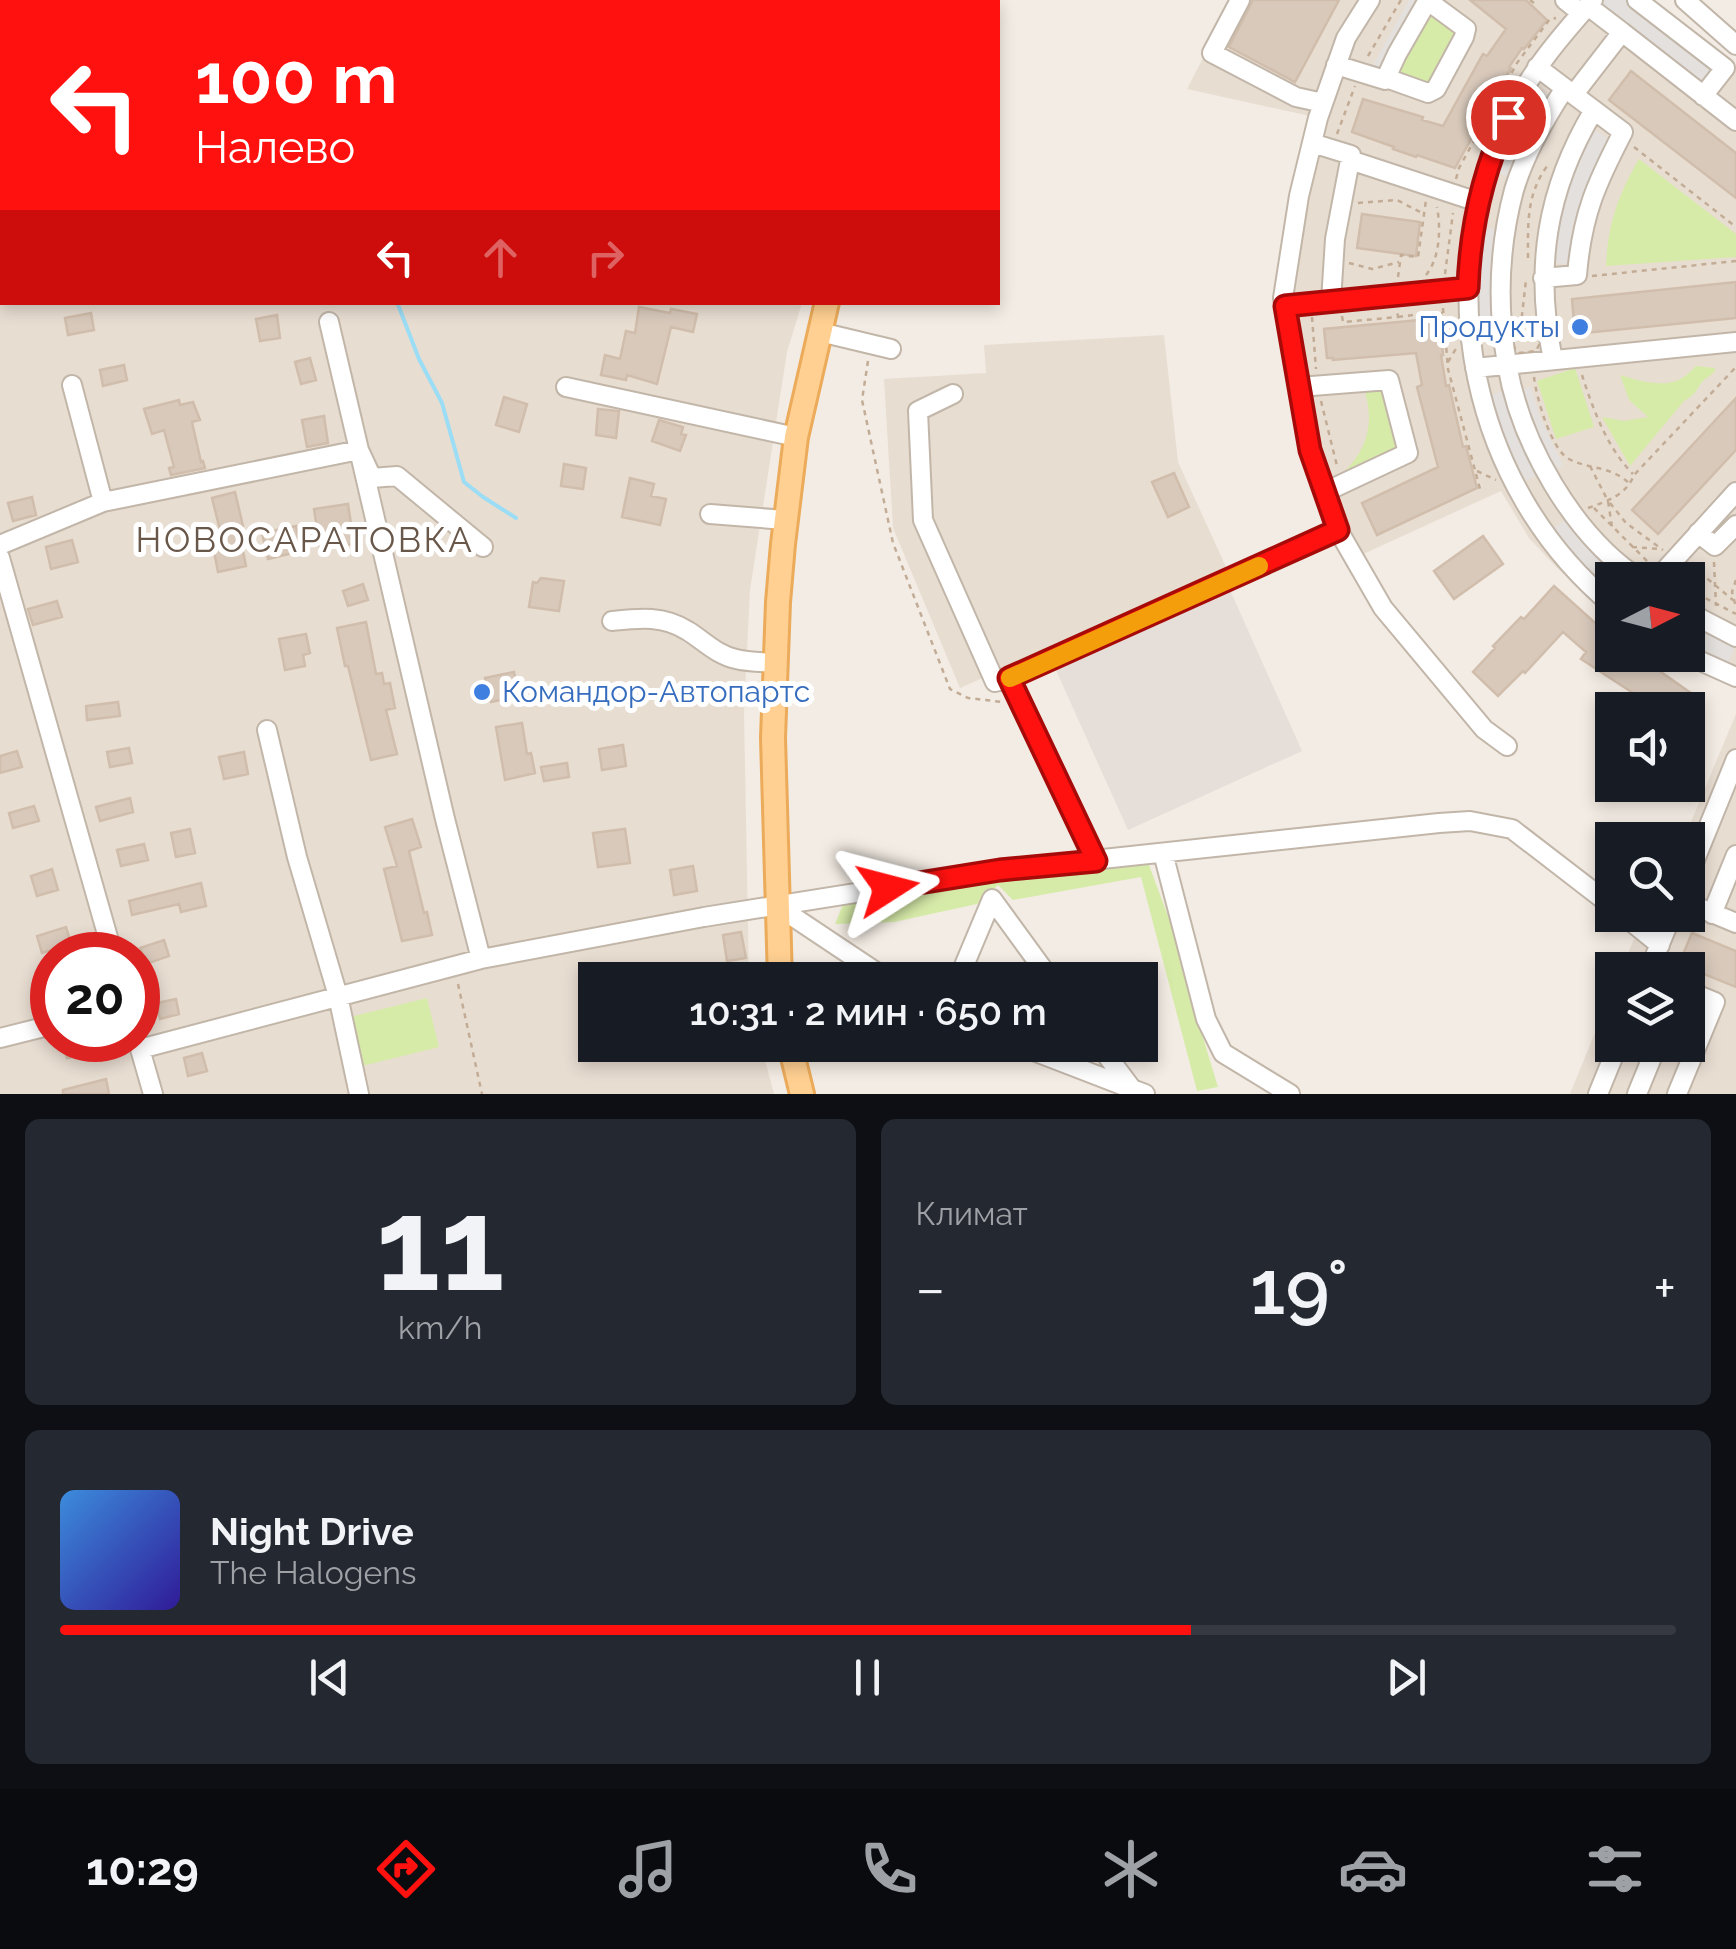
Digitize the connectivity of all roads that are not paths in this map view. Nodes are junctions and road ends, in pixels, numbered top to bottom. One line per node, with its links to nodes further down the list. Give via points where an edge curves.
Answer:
1 (1240, 0): 15 (street, via 1212,53)
2 (1370, 0): 10 (street)
3 (1428, 0): 12 (street); 12 (street, via 1466,29 1446,72 1428,92)
4 (1564, 0): 7 (street)
5 (1637, 0): 14 (street, via 1725,68)
6 (1685, 0): 9 (street)
7 (1587, 6): 8 (street); 11 (street)
8 (1622, 32): 13 (street); 14 (street)
9 (1736, 44)
10 (1336, 65): 12 (street); 15 (street)
11 (1538, 67): 13 (street); 20 (street, via 1503,129)
12 (1386, 78)
13 (1570, 91): 16 (street); 31 (street, via 1540,126 1508,217 1501,284)
14 (1704, 96): 17 (street)
15 (1323, 103): 18 (street)
16 (1594, 110): 21 (street, via 1558,184); 21 (street, via 1623,132 1592,194 1577,275)
17 (1736, 121)
18 (1312, 142): 19 (street); 25 (street)
19 (1350, 160): 20 (street); 23 (street, via 1335,238)
20 (1478, 202): 22 (street)
21 (1543, 278): 30 (street)
22 (1468, 288): 23 (street); 32 (street)
23 (1332, 301): 25 (street)
24 (826, 305): 27 (main road)
25 (1285, 306): 35 (street)
26 (330, 322): 38 (street)
27 (820, 332): 29 (street); 37 (main road)
28 (1736, 342): 30 (street)
29 (891, 349)
30 (1554, 360): 31 (street)
31 (1507, 365): 32 (street); 50 (street, via 1548,474 1573,514)
32 (1474, 368): 52 (street, via 1491,430 1522,498)
33 (72, 385): 41 (street)
34 (566, 387): 37 (street)
35 (1299, 387): 39 (street); 39 (street, via 1389,380 1408,453)
36 (952, 394): 60 (street, via 918,411 923,520 995,682)
37 (796, 437): 43 (main road)
38 (359, 450): 41 (street); 48 (street, via 372,478 397,476); 78 (street)
39 (1325, 492): 45 (street)
40 (1736, 492): 46 (street)
41 (103, 502): 47 (street)
42 (710, 514): 43 (street)
43 (785, 520): 57 (main road)
44 (1736, 525): 46 (street, via 1715,546)
45 (1338, 530): 60 (street); 62 (street, via 1383,608 1484,729)
46 (1698, 534): 51 (street)
47 (0, 545)
48 (483, 547)
49 (0, 558): 53 (street)
50 (1619, 562)
51 (1664, 562)
52 (1595, 588)
53 (8, 616): 73 (street)
54 (612, 621): 57 (street, via 667,622 734,659)
55 (1705, 621): 56 (street)
56 (1736, 637)
57 (775, 663): 69 (main road)
58 (1705, 663): 59 (street)
59 (1736, 677)
60 (1009, 678): 67 (street)
61 (267, 730): 83 (street)
62 (1507, 746)
63 (1735, 761): 64 (street)
64 (1705, 835)
65 (1163, 853): 67 (street); 68 (street, via 1470,820 1512,829); 100 (street, via 1206,1019 1222,1052)
66 (1736, 855): 71 (street)
67 (1096, 861): 69 (street)
68 (1595, 893)
69 (777, 906): 78 (street); 79 (main road); 80 (street)
70 (1705, 911): 71 (street)
71 (1712, 914): 72 (street)
72 (1736, 924)
73 (106, 932)
74 (1644, 932): 76 (street)
75 (1665, 932): 76 (street)
76 (1660, 945): 77 (street)
77 (1657, 952)
78 (481, 959): 83 (street)
79 (779, 962)
80 (861, 962)
81 (966, 962): 82 (street, via 992,899)
82 (1039, 962)
83 (338, 996): 88 (street); 98 (street)
84 (1705, 998): 85 (street, via 1715,1002)
85 (1705, 1026)
86 (30, 1030): 87 (street)
87 (0, 1038)
88 (160, 1039)
89 (144, 1062): 97 (street)
90 (794, 1062): 99 (main road)
91 (1061, 1062): 96 (street)
92 (1114, 1062): 96 (street)
93 (1611, 1062): 101 (street)
94 (1650, 1062): 102 (street)
95 (1690, 1062): 103 (street)
96 (1138, 1092)
97 (153, 1094)
98 (359, 1094)
99 (802, 1094)
100 (1290, 1094)
101 (1598, 1094)
102 (1637, 1094)
103 (1677, 1094)

